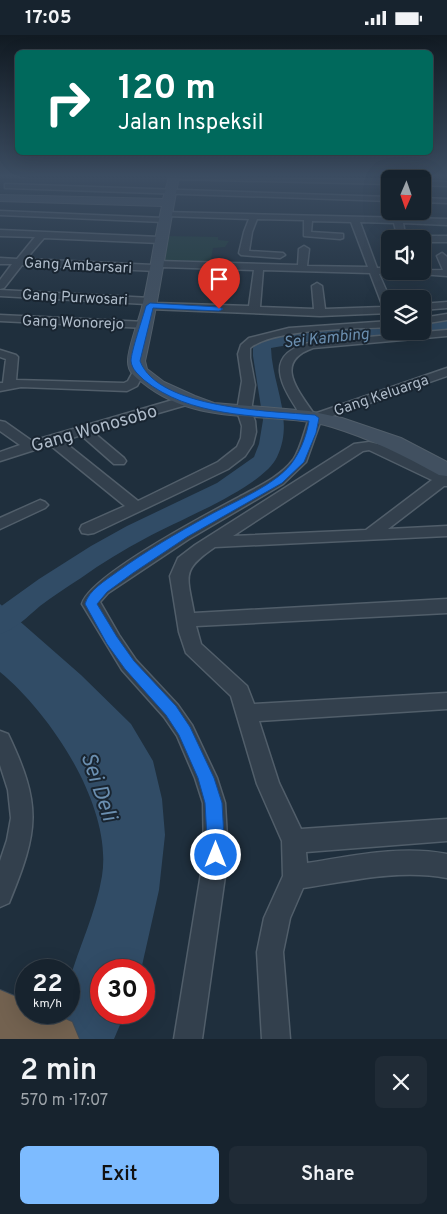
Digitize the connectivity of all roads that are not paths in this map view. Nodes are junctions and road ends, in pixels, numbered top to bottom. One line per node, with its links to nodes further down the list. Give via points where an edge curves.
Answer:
1 (58, 224): 7 (street)
2 (76, 224): 7 (street)
3 (163, 224): 13 (main road)
4 (251, 224): 16 (street, via 244,253)
5 (308, 224): 10 (street, via 307,234)
6 (356, 224): 24 (street)
7 (70, 226): 9 (street); 13 (street)
8 (0, 233): 9 (street)
9 (41, 235): 19 (street)
10 (340, 236)
11 (431, 239): 12 (street)
12 (447, 239)
13 (160, 240): 20 (main road)
14 (281, 242): 16 (street)
15 (304, 249): 23 (street)
16 (280, 255): 22 (street)
17 (442, 256): 27 (street)
18 (0, 261): 19 (street, Gang Ambarsari)
19 (20, 262): 20 (street, Gang Ambarsari); 28 (street)
20 (157, 266): 21 (street, Gang Ambarsari); 32 (main road)
21 (259, 267): 22 (street, Gang Ambarsari); 35 (street)
22 (278, 268): 23 (street, Gang Ambarsari)
23 (302, 269): 24 (street, Gang Ambarsari)
24 (373, 270): 25 (street, Gang Ambarsari); 30 (street)
25 (381, 270)
26 (431, 271): 27 (street)
27 (447, 271)
28 (0, 286)
29 (317, 286): 37 (street)
30 (382, 290)
31 (0, 293): 32 (street, Gang Purwosari)
32 (150, 303): 35 (street, Gang Purwosari); 41 (main road)
33 (447, 305): 34 (street)
34 (431, 306)
35 (254, 310): 37 (street, Gang Purwosari)
36 (381, 311): 37 (street, Gang Purwosari)
37 (320, 313)
38 (447, 317): 40 (street)
39 (0, 318): 41 (street, Gang Wonorejo)
40 (431, 320)
41 (146, 325): 45 (main road, via 136,361)
42 (381, 325): 49 (street, via 281,333 250,342 244,354 249,379)
43 (447, 333): 50 (street, via 298,348 291,353 287,363 286,381)
44 (0, 353): 47 (street, via 12,357)
45 (139, 371): 47 (street, via 127,387 21,383); 48 (main road, via 158,386)
46 (447, 372): 50 (street, Gang Keluarga)
47 (4, 386)
48 (188, 400): 49 (main road, via 212,408); 52 (street, Gang Wonosobo)
49 (246, 411): 50 (main road); 59 (street, via 250,426 244,449 239,454 229,462)
50 (306, 417): 57 (main road, via 335,422 394,443); 66 (street, via 312,433 298,462 278,481 129,570 102,589 92,600)
51 (0, 425): 54 (street)
52 (84, 431): 53 (street, Gang Wonosobo); 56 (street)
53 (53, 440): 54 (street, Gang Wonosobo); 59 (street)
54 (30, 446): 55 (street, Gang Wonosobo)
55 (0, 457)
56 (119, 461)
57 (445, 477): 63 (street); 64 (street, via 377,447 359,447)
58 (40, 505): 60 (street)
59 (136, 507): 61 (street)
60 (0, 524)
61 (88, 529)
62 (447, 531): 63 (street)
63 (369, 535): 64 (street)
64 (212, 542): 67 (street, via 184,562 180,576)
65 (447, 606): 67 (street)
66 (92, 608): 78 (street, via 129,665 185,731 214,803 216,855)
67 (186, 621): 69 (street, via 193,648 240,692)
68 (447, 701): 69 (street)
69 (246, 713): 72 (street, via 268,784)
70 (0, 740): 75 (street, via 17,783 22,808 16,847)
71 (447, 830): 72 (street)
72 (294, 841): 74 (street)
73 (447, 867): 74 (street, via 436,863 405,862)
74 (295, 877): 79 (street, via 277,918 270,952)
75 (0, 894)
76 (0, 1015): 77 (highway)
77 (55, 1039)
78 (188, 1039)
79 (276, 1039)

